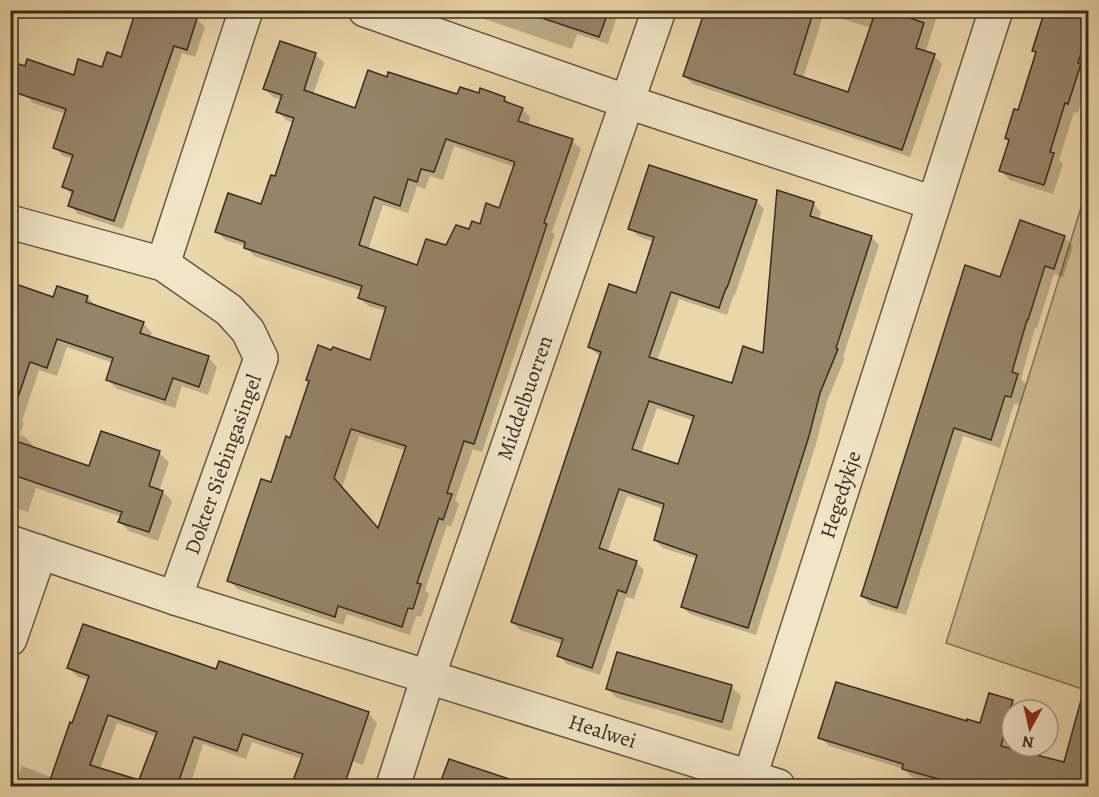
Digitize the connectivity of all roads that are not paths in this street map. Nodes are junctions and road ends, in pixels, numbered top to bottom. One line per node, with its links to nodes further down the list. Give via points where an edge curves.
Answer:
1 (246, 10): 8 (street)
2 (659, 10): 5 (street, Middelbuorren)
3 (996, 10): 6 (street, Hegedykje)
4 (365, 11): 5 (street)
5 (628, 102): 6 (street); 12 (street, Middelbuorren)
6 (933, 203): 13 (street, Hegedykje)
7 (10, 222): 8 (street, Dokter Siebingasingel)
8 (163, 264): 10 (street, Dokter Siebingasingel, via 229,310 248,331 261,358)
9 (25, 547): 10 (street); 11 (street)
10 (175, 598): 12 (street)
11 (10, 639)
12 (428, 677): 13 (street, Healwei); 14 (street, Middelbuorren)
13 (758, 784)
14 (393, 786)

